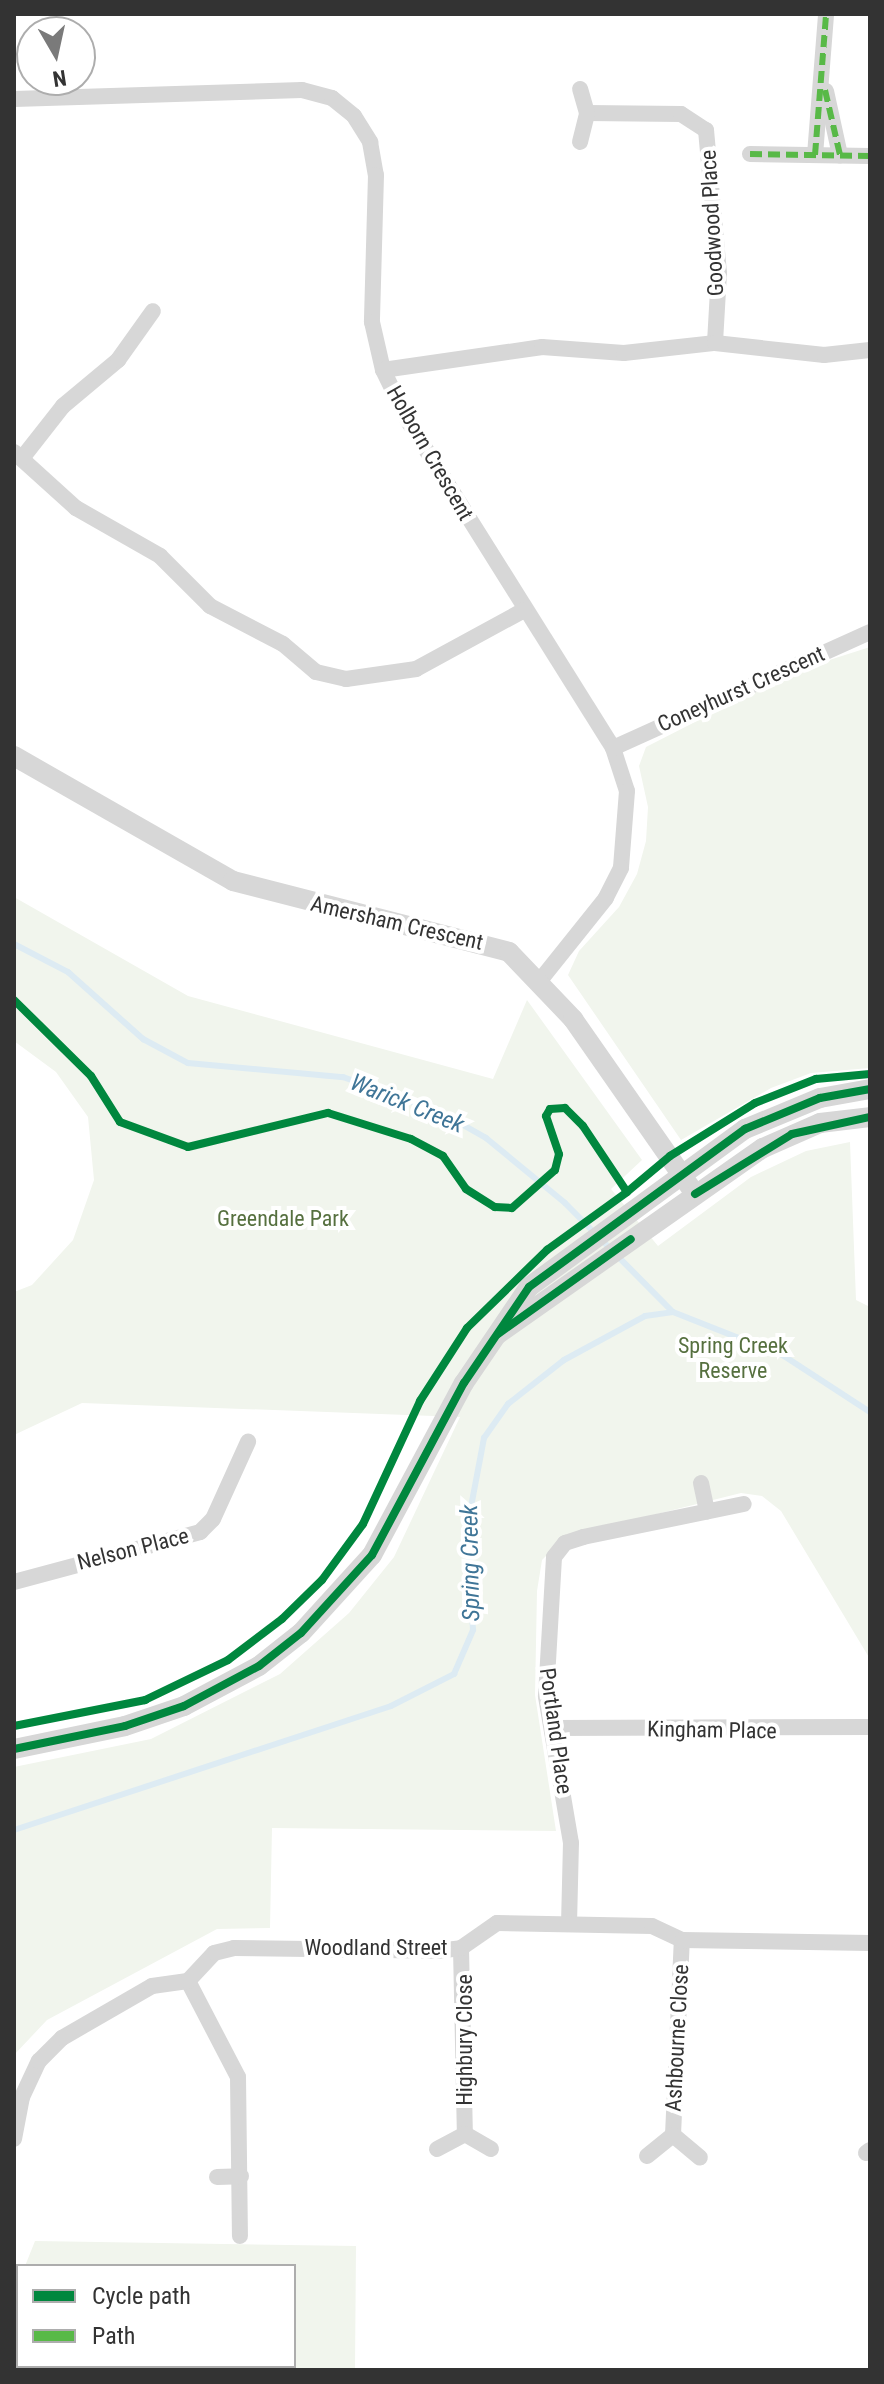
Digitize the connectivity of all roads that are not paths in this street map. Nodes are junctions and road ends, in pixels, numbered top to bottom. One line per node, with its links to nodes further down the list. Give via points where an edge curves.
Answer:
1 (826, 14): 3 (street)
2 (580, 89): 5 (street)
3 (825, 90): 8 (street); 9 (street)
4 (14, 99): 14 (street, Holborn Crescent, via 276,89 332,98 354,116 370,142 376,175 372,322)
5 (587, 113): 6 (street); 12 (street, Goodwood Place, via 681,114 706,130 719,273)
6 (580, 142)
7 (750, 154): 8 (street)
8 (815, 155): 9 (street)
9 (840, 155): 10 (street)
10 (870, 156)
11 (153, 311): 15 (street, via 118,360 63,406)
12 (715, 343): 13 (street, via 824,355); 14 (street, via 624,353 496,349)
13 (870, 350)
14 (383, 370): 16 (street, Holborn Crescent)
15 (19, 455): 16 (street, via 76,508 160,556 210,606 283,644 316,672 346,679 416,669)
16 (524, 610): 18 (street, Holborn Crescent)
17 (870, 632): 18 (street, Coneyhurst Crescent)
18 (613, 748): 20 (street, Holborn Crescent, via 627,791 621,868 606,898)
19 (14, 756): 20 (street, Amersham Crescent, via 233,881 472,938 509,952)
20 (541, 979): 23 (street, Amersham Crescent)
21 (870, 1089): 23 (street, via 774,1115)
22 (870, 1117): 24 (street, via 820,1123 792,1134)
23 (681, 1172): 24 (street, Amersham Crescent); 25 (street, via 552,1267 510,1308)
24 (695, 1194): 25 (street)
25 (498, 1334): 33 (street, via 457,1394 372,1555 301,1633 259,1666 184,1706 125,1726)
26 (248, 1442): 30 (street, Nelson Place, via 213,1519 200,1532)
27 (701, 1483): 29 (street)
28 (744, 1504): 29 (street, Portland Place)
29 (707, 1511): 32 (street, Portland Place, via 583,1537 565,1543 554,1557 546,1675)
30 (14, 1582)
31 (870, 1727): 32 (street, Kingham Place)
32 (554, 1728): 34 (street, Portland Place, via 571,1843)
33 (14, 1749)
34 (569, 1924): 35 (street, Woodland Street, via 652,1926); 37 (street, Woodland Street, via 497,1923)
35 (682, 1940): 36 (street, Woodland Street); 40 (street, Ashbourne Close)
36 (870, 1943)
37 (461, 1948): 38 (street, Woodland Street, via 234,1948 202,1962); 39 (street, Highbury Close)
38 (188, 1981): 41 (street, via 152,1986 62,2038 39,2061 22,2097); 46 (street, via 238,2077)
39 (465, 2134): 42 (street, Highbury Close); 43 (street, Highbury Close)
40 (673, 2135): 44 (street, Ashbourne Close); 45 (street, Ashbourne Close)
41 (14, 2139)
42 (437, 2149)
43 (491, 2149)
44 (647, 2156)
45 (700, 2158)
46 (241, 2176): 47 (street); 48 (street)
47 (217, 2177)
48 (240, 2236)

